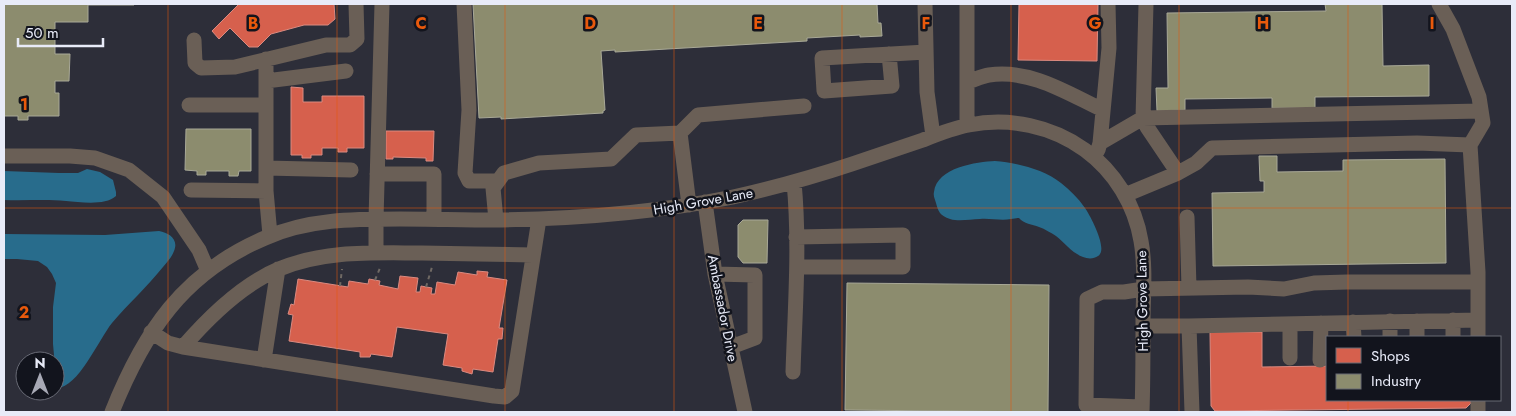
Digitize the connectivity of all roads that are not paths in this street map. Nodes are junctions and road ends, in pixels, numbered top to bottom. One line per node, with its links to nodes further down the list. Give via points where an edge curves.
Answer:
1 (356, 4): 12 (street, via 357,39 350,45 326,45)
2 (382, 4): 32 (street)
3 (464, 4): 33 (street, via 469,110 466,173 469,181)
4 (925, 4): 10 (street)
5 (967, 4): 15 (street)
6 (1108, 4): 19 (street)
7 (1146, 4): 21 (street)
8 (1439, 4): 20 (street, via 1453,29 1479,97)
9 (194, 40): 12 (street, via 195,63 202,68 235,67)
10 (926, 52): 11 (street); 24 (street)
11 (889, 54): 11 (street, via 822,58 824,91 892,86)
12 (266, 59): 14 (street)
13 (346, 71): 14 (street)
14 (266, 81): 17 (street)
15 (967, 82): 19 (street, via 989,75 1022,75); 22 (street)
16 (190, 106): 17 (street)
17 (266, 106): 29 (street)
18 (804, 106): 23 (street, via 698,115)
19 (1103, 110): 25 (street)
20 (1481, 111): 21 (street); 26 (street, via 1483,123)
21 (1143, 118): 25 (street); 31 (street)
22 (966, 125): 24 (street, High Grove Lane); 28 (street, High Grove Lane, via 1014,122 1038,127 1073,142)
23 (680, 133): 33 (street, via 636,135 611,158 539,164 504,173); 39 (street)
24 (933, 136): 34 (street, High Grove Lane)
25 (1100, 143): 28 (street)
26 (1470, 145): 31 (street, via 1417,143 1212,148 1196,163); 53 (street)
27 (4, 156): 51 (street, via 95,158 129,170 163,197 199,250)
28 (1095, 158): 37 (street, High Grove Lane)
29 (266, 168): 30 (street); 36 (street)
30 (351, 170)
31 (1178, 173): 37 (street)
32 (377, 174): 41 (street); 42 (street, via 434,174)
33 (498, 182): 44 (street, via 492,188)
34 (794, 182): 38 (street, High Grove Lane); 46 (street)
35 (191, 190): 36 (street)
36 (266, 191): 45 (street)
37 (1125, 195): 55 (street, High Grove Lane, via 1141,241)
38 (705, 202): 39 (street, High Grove Lane); 52 (street, Ambassador Drive)
39 (689, 205): 43 (street, High Grove Lane, via 632,214)
40 (1187, 217): 54 (street)
41 (376, 219): 42 (street, High Grove Lane); 45 (street, High Grove Lane, via 321,222); 47 (street)
42 (434, 219): 44 (street, High Grove Lane)
43 (539, 219): 44 (street, High Grove Lane); 48 (street)
44 (496, 220)
45 (270, 236): 51 (street, High Grove Lane, via 232,254)
46 (796, 237): 49 (street); 49 (street, via 903,235 903,267)
47 (376, 252): 48 (street); 50 (street, via 328,255)
48 (533, 255): 73 (street, via 512,391 505,397)
49 (797, 267): 75 (street)
50 (278, 269): 71 (street, via 214,313); 73 (street)
51 (208, 271): 65 (street, High Grove Lane, via 179,297)
52 (715, 274): 70 (street, Ambassador Drive); 70 (street, via 755,276 755,338)
53 (1478, 282): 54 (street, via 1314,283 1284,289); 57 (street)
54 (1189, 288): 55 (street)
55 (1144, 289): 62 (street, High Grove Lane); 76 (street, via 1102,292 1087,299 1086,405)
56 (1453, 320): 57 (street); 58 (street); 68 (street)
57 (1478, 320): 69 (street)
58 (1417, 321): 59 (street); 67 (street)
59 (1390, 322): 64 (street); 66 (street)
60 (1321, 323): 61 (street); 64 (street); 74 (street)
61 (1290, 324): 63 (street); 72 (street)
62 (1143, 326): 63 (street); 76 (street, High Grove Lane)
63 (1189, 326): 79 (street)
64 (1354, 330)
65 (151, 332): 71 (street); 77 (street, High Grove Lane)
66 (1390, 336)
67 (1417, 336)
68 (1453, 336)
69 (1478, 336)
70 (731, 347): 78 (street, Ambassador Drive)
71 (183, 348): 73 (street)
72 (1290, 358)
73 (264, 360)
74 (1320, 360)
75 (792, 372)
76 (1142, 410)
77 (112, 412)
78 (745, 412)
79 (1192, 412)

